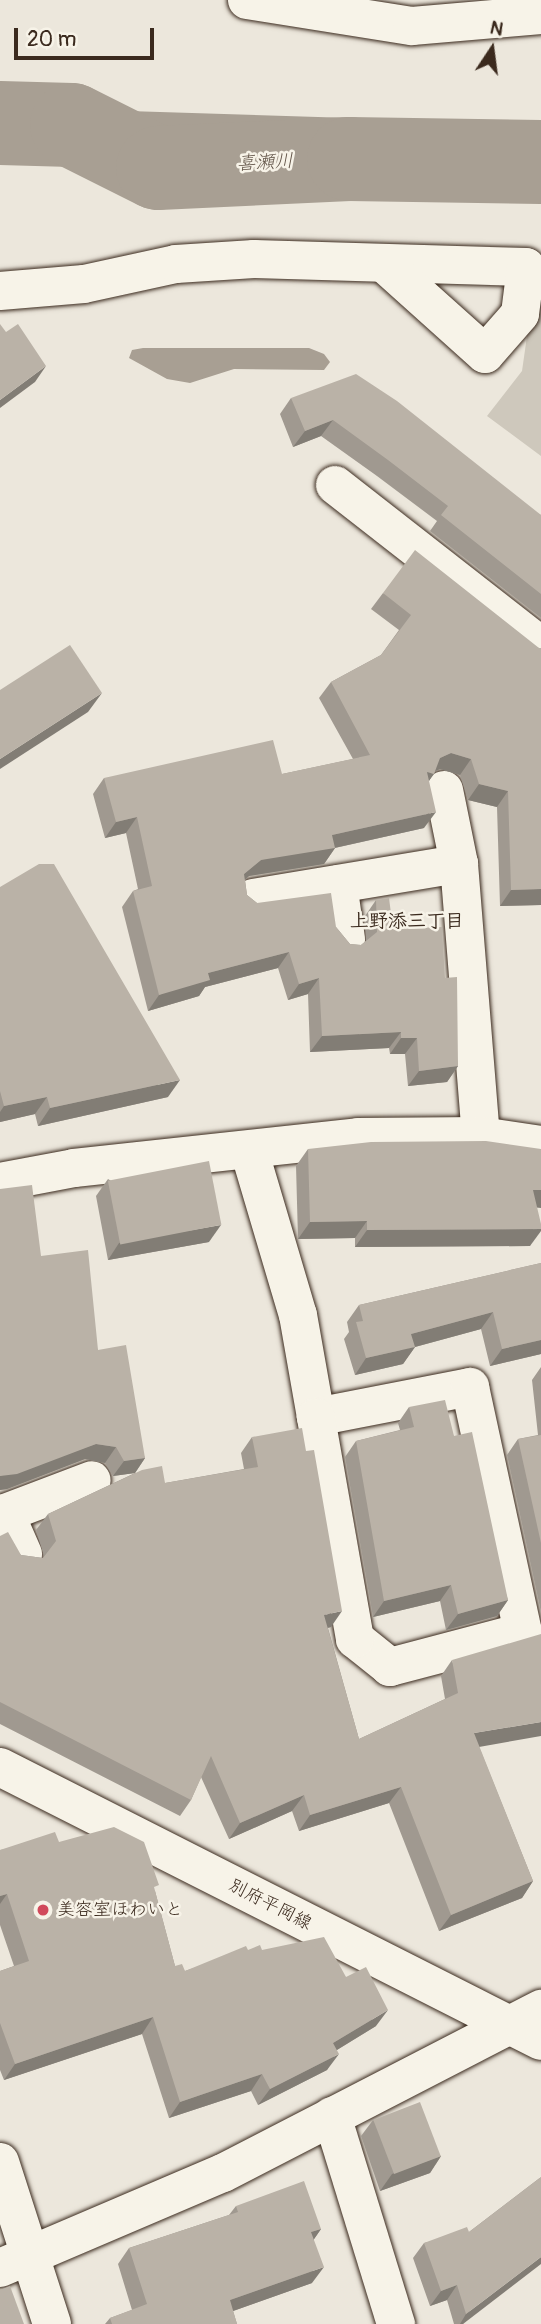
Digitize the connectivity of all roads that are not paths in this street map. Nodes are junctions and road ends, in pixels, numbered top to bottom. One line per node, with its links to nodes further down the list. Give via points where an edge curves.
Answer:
1 (247, 0): 2 (street, via 412,26)
2 (541, 15)
3 (387, 266): 4 (street, via 325,260 215,261 137,269 84,284)
4 (0, 291)
5 (335, 485): 6 (street)
6 (541, 646)
7 (444, 790): 8 (street)
8 (460, 864): 9 (street); 12 (street)
9 (338, 884): 10 (street); 11 (street)
10 (253, 898)
11 (346, 939)
12 (481, 1136): 13 (street); 14 (street, via 358,1137)
13 (541, 1145)
14 (248, 1150): 15 (street, via 74,1168); 16 (street, via 298,1315)
15 (0, 1182)
16 (316, 1417): 20 (street, via 470,1387); 20 (street, via 355,1639 390,1667)
17 (92, 1480): 18 (street)
18 (3, 1514): 19 (street)
19 (23, 1554)
20 (532, 1630)
21 (0, 1767): 22 (street, 別府平岡線)
22 (531, 2026): 23 (street)
23 (332, 2116): 25 (street, via 223,2173); 27 (street)
24 (0, 2162): 25 (street)
25 (15, 2263): 26 (street)
26 (52, 2324)
27 (396, 2324)

